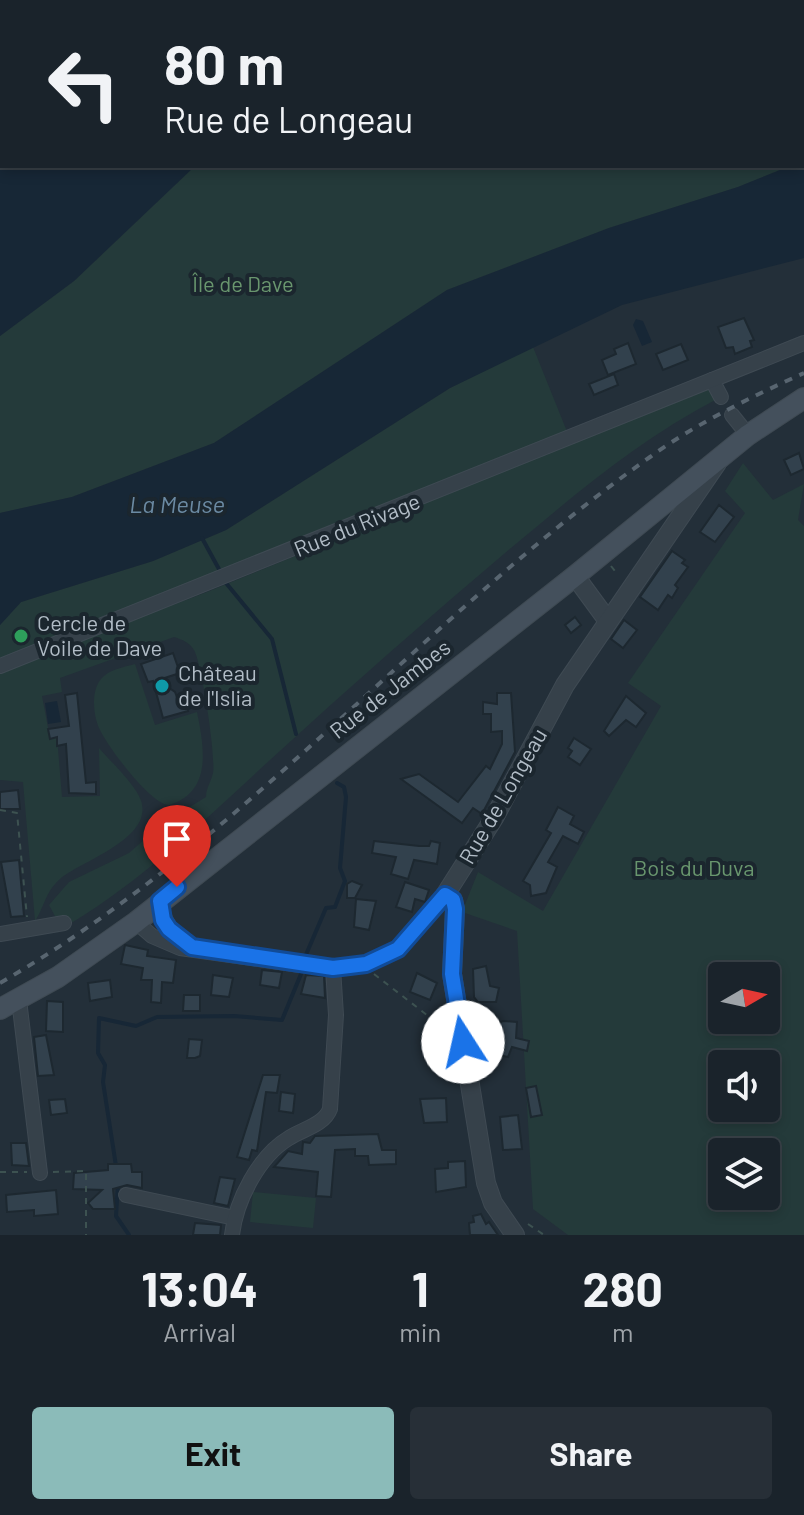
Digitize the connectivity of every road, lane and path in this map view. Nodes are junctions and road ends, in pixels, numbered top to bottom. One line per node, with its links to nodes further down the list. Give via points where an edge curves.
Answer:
1 (804, 343): 2 (street, Rue du Rivage)
2 (712, 380): 3 (street); 10 (street, Rue du Rivage)
3 (721, 397)
4 (804, 398): 6 (main road, Rue de Jambes)
5 (732, 415): 6 (street)
6 (748, 435): 7 (main road, Rue de Jambes)
7 (720, 457): 8 (main road, Rue de Jambes); 9 (street, Rue de Longeau)
8 (575, 576): 9 (street); 13 (main road, Rue de Jambes)
9 (608, 621): 12 (street, Rue de Longeau, via 565,685 494,818)
10 (0, 666)
11 (0, 810): 16 (path, via 17,813)
12 (445, 895): 19 (street, Rue de Longeau, via 406,942); 22 (street, via 455,909 452,974)
13 (160, 901): 14 (main road, Rue de Jambes); 18 (street, via 169,929)
14 (136, 922): 18 (street, Rue de Longeau, via 166,943); 21 (main road, Rue de Jambes)
15 (64, 923): 16 (street)
16 (28, 929): 17 (street)
17 (0, 934)
18 (192, 947): 20 (street, Rue de Longeau)
19 (366, 964): 20 (street, Rue de Longeau); 22 (path, via 384,985)
20 (333, 968): 26 (street, via 330,1109 323,1120 271,1152)
21 (9, 1005): 24 (street)
22 (463, 1042): 29 (street, via 489,1193)
23 (0, 1172): 24 (path)
24 (40, 1173): 27 (path, via 86,1171)
25 (126, 1195): 26 (street)
26 (235, 1218): 28 (street)
27 (86, 1235)
28 (232, 1235)
29 (515, 1235)

